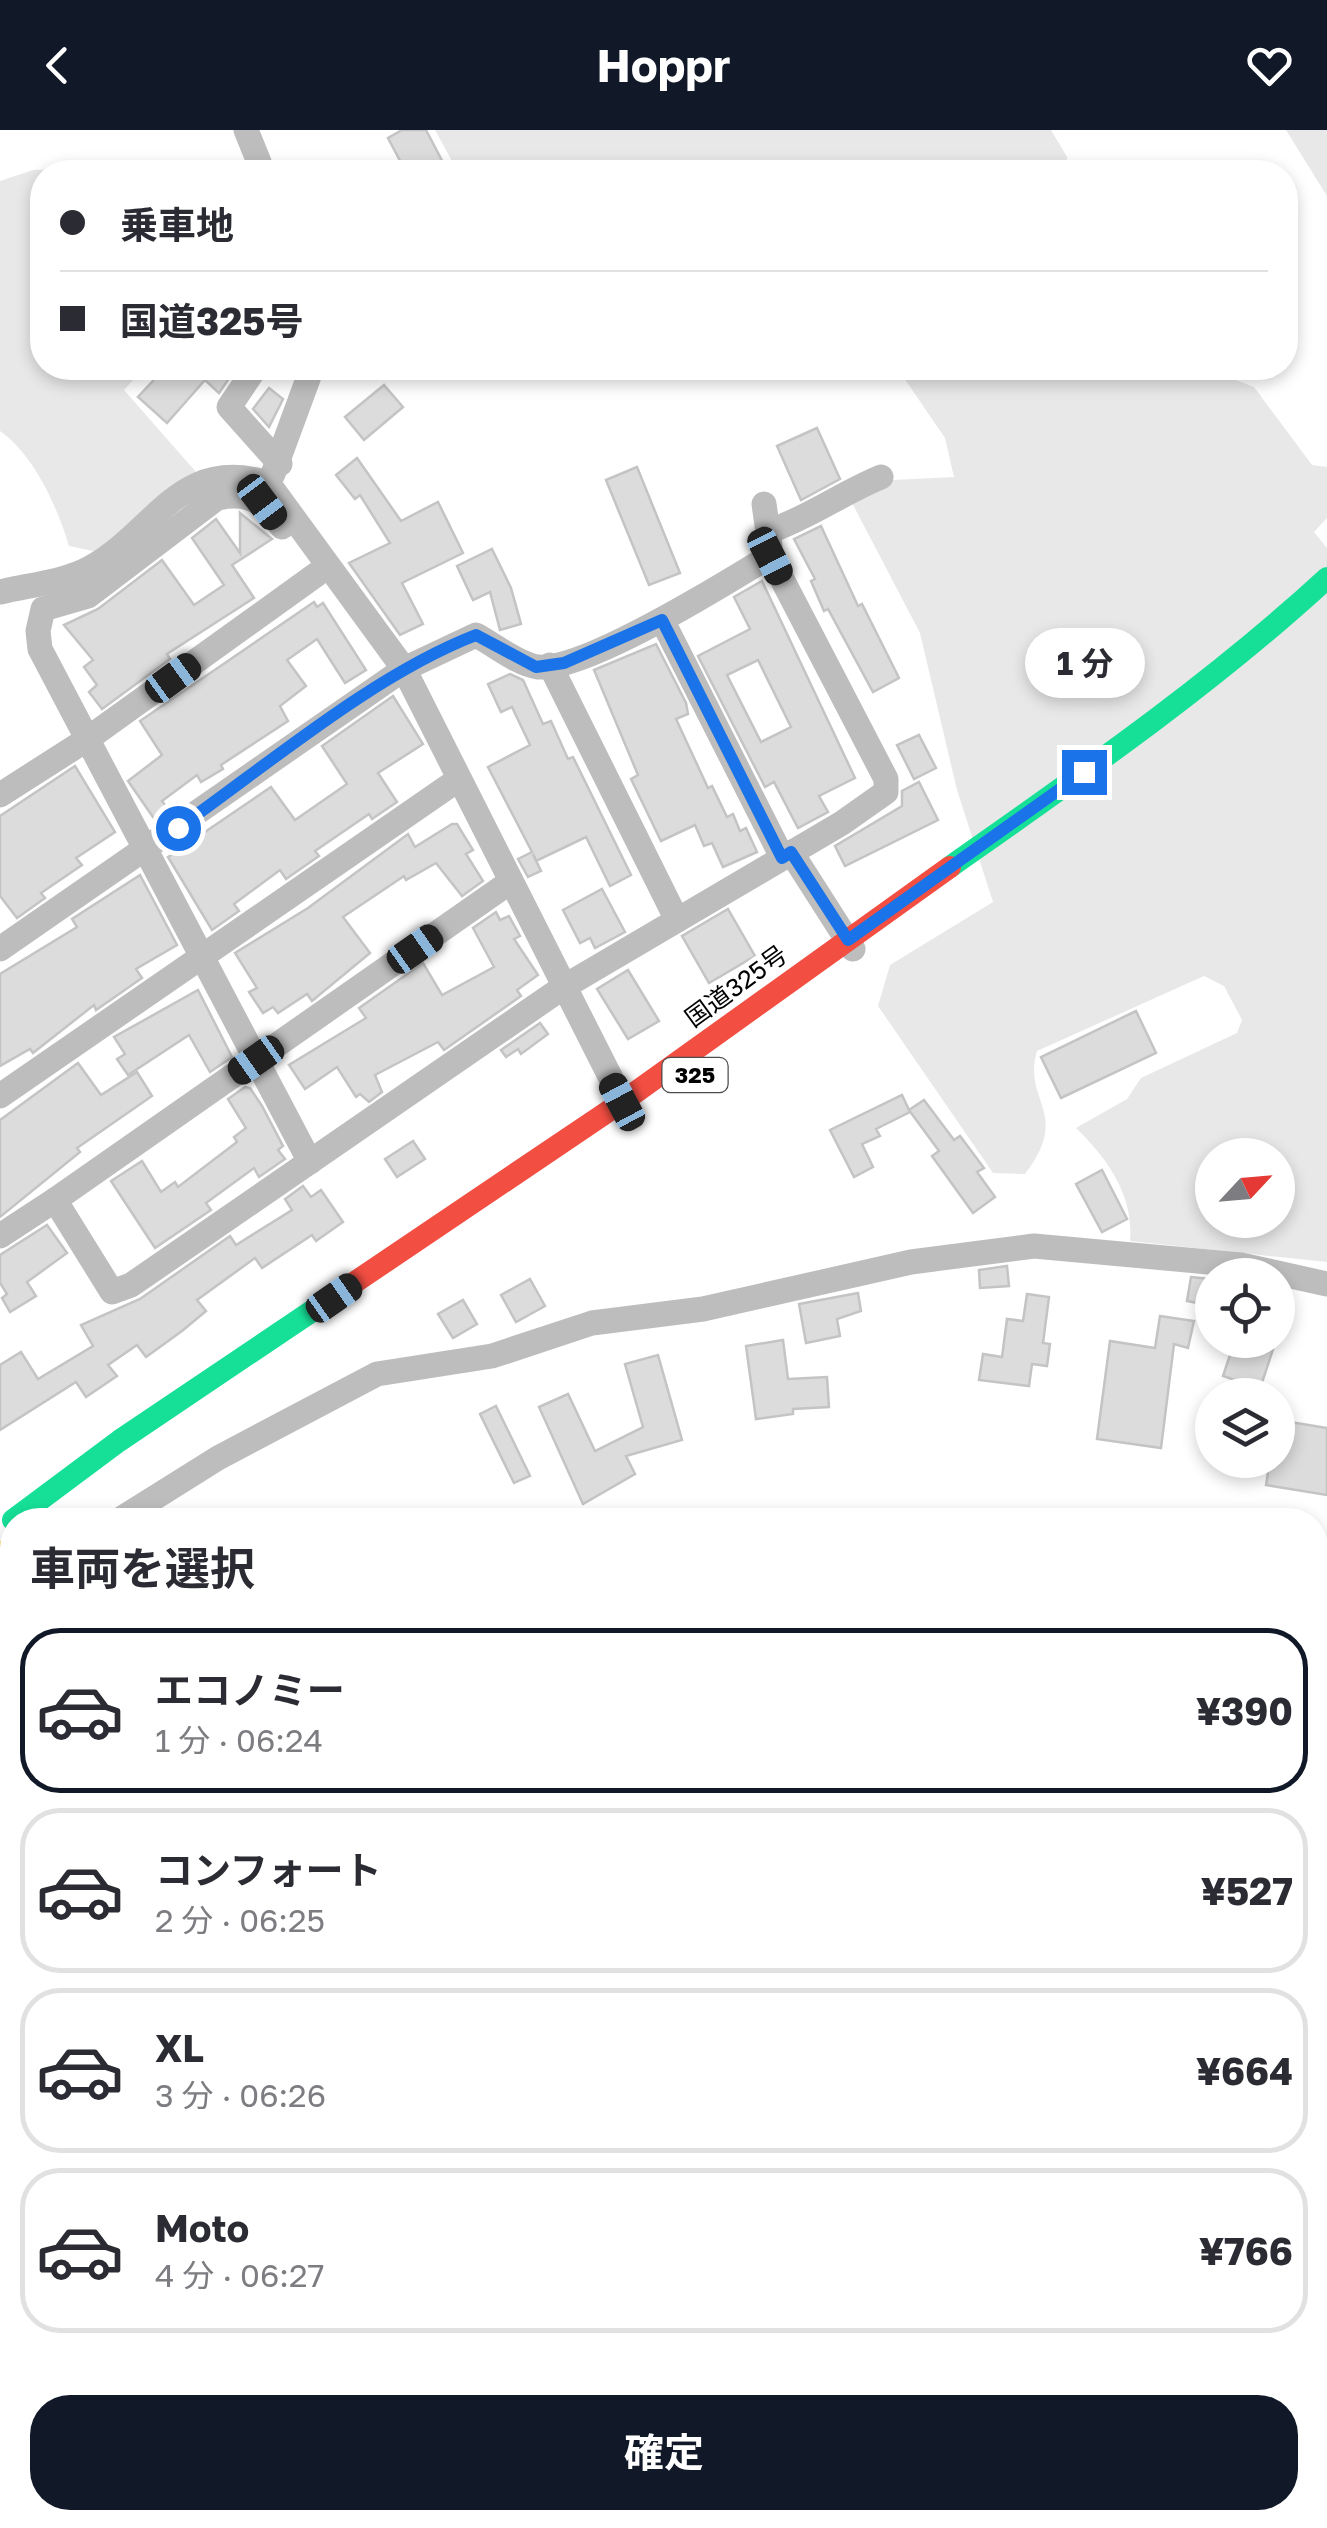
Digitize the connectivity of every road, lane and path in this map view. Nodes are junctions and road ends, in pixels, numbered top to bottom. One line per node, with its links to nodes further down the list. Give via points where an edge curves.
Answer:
1 (246, 130): 2 (street)
2 (258, 160)
3 (247, 380): 5 (street, via 229,407)
4 (308, 380): 5 (street)
5 (274, 473): 11 (street, via 200,481 89,569); 12 (street)
6 (881, 477): 8 (street, via 846,492)
7 (764, 504): 8 (street)
8 (770, 544): 13 (street); 22 (street, via 886,779 886,792)
9 (318, 574): 12 (street); 17 (street); 17 (street, via 262,502 240,493 217,498 88,596 42,609 40,649)
10 (1327, 578): 27 (main road, 国道325号 / 325)
11 (0, 592)
12 (350, 593): 15 (street)
13 (662, 620): 14 (street); 22 (street)
14 (550, 665): 15 (street, via 536,667 476,635); 25 (street)
15 (404, 669): 19 (street); 21 (street)
16 (1254, 673): 18 (main road)
17 (86, 740): 20 (street); 21 (street)
18 (1144, 758)
19 (459, 779): 23 (street); 28 (street)
20 (0, 795)
21 (146, 851): 26 (street); 28 (street)
22 (786, 855): 25 (street); 27 (street)
23 (510, 882): 29 (street); 30 (street)
24 (954, 893): 27 (main road, 国道325号 / 325)
25 (677, 920): 29 (street)
26 (0, 949)
27 (854, 950): 32 (main road, 国道325号 / 325)
28 (201, 956): 30 (street); 31 (street)
29 (562, 988): 32 (street); 33 (street)
30 (256, 1060): 33 (street); 34 (street)
31 (0, 1096)
32 (627, 1110): 37 (main road, 国道325号 / 325); 39 (main road, 国道325号 / 325, via 119,1441)
33 (310, 1162): 34 (street, via 112,1292)
34 (55, 1200): 35 (street)
35 (0, 1236)
36 (1327, 1284): 41 (street, via 1241,1266 1034,1246 911,1262 703,1309 592,1322 492,1356 378,1374)
37 (277, 1364)
38 (83, 1498): 40 (main road)
39 (29, 1508)
40 (68, 1508)
41 (139, 1508)

